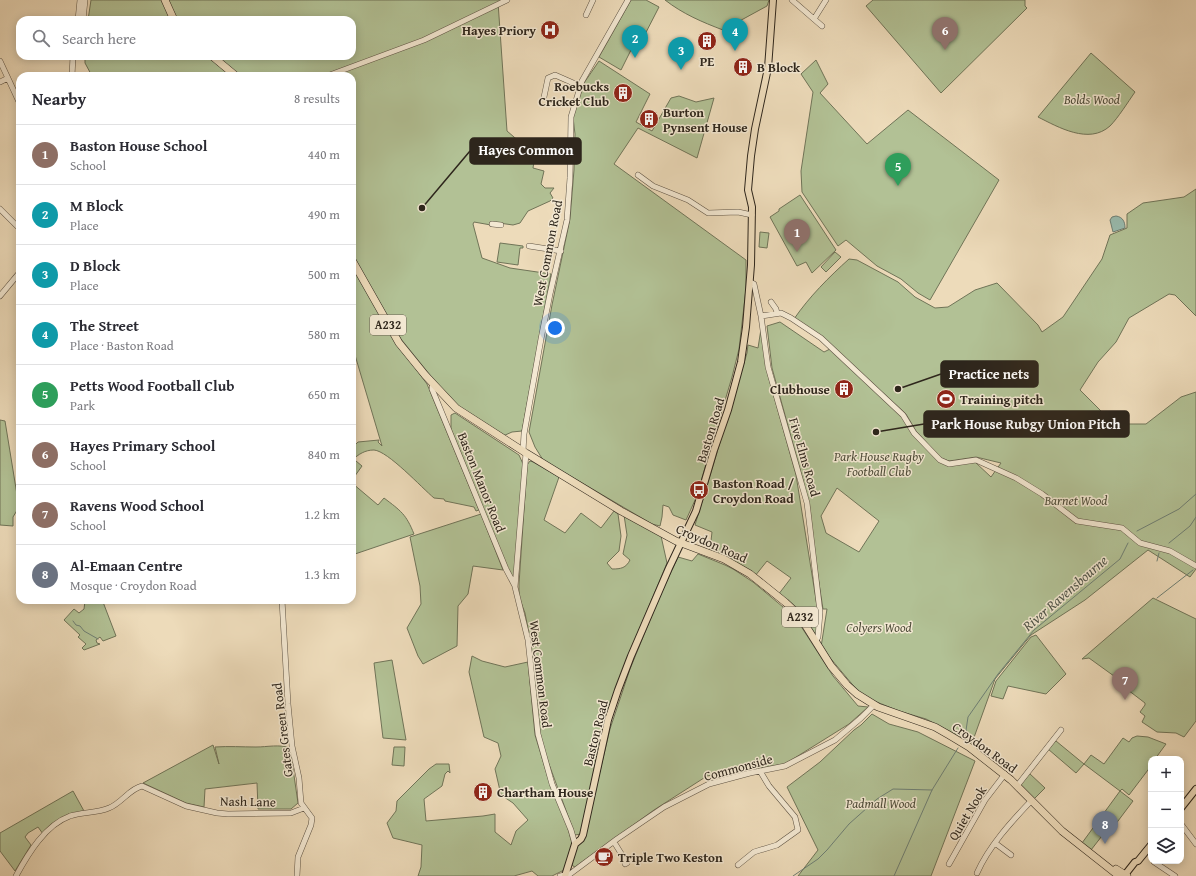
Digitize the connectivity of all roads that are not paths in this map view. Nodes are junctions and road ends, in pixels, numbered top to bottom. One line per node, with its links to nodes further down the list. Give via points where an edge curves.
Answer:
1 (80, 0): 11 (street)
2 (85, 0): 12 (street)
3 (164, 0): 13 (highway)
4 (507, 0): 21 (street, via 424,40)
5 (593, 0): 10 (street)
6 (628, 0): 24 (street, West Common Road)
7 (773, 0): 29 (main road, Baston Road, via 768,68 751,156 748,190)
8 (792, 0): 14 (street)
9 (826, 0): 14 (street)
10 (586, 15)
11 (78, 16)
12 (84, 16)
13 (172, 16)
14 (814, 19): 15 (street)
15 (822, 26)
16 (73, 60): 19 (street)
17 (217, 60): 20 (highway)
18 (0, 61): 22 (street)
19 (72, 72)
20 (231, 72)
21 (338, 72)
22 (8, 78): 23 (street); 25 (street)
23 (0, 82)
24 (580, 86): 26 (street, via 555,75 548,78); 34 (street, West Common Road, via 571,117 567,220)
25 (16, 95)
26 (544, 97)
27 (638, 175): 29 (street, via 653,186 688,200 708,213 738,212)
28 (0, 209): 31 (street)
29 (752, 215): 37 (main road, Baston Road)
30 (492, 224): 32 (street)
31 (16, 225)
32 (501, 225)
33 (529, 246): 34 (street)
34 (560, 251): 43 (street, West Common Road, via 543,332)
35 (356, 267): 42 (highway, Croydon Road / A232, via 396,337)
36 (16, 277): 38 (street)
37 (750, 282): 41 (street, Five Elms Road, via 754,284); 44 (main road, Baston Road, via 741,362 735,385 696,512)
38 (0, 296)
39 (771, 302): 40 (street)
40 (777, 313): 41 (street); 45 (street, via 791,318 821,338 903,415 914,433 940,460 949,464 976,460 1016,478 1077,521 1122,528 1140,543 1170,551)
41 (761, 316): 48 (street, Five Elms Road, via 768,367 807,503 820,612)
42 (433, 384): 43 (highway, Croydon Road / A232, via 460,411); 46 (street, Baston Manor Road, via 432,389)
43 (524, 452): 44 (highway, Croydon Road / A232, via 621,511); 46 (street, West Common Road)
44 (681, 543): 48 (highway, Croydon Road / A232, via 729,562 759,581 795,611); 52 (main road, Baston Road, via 631,656)
45 (1196, 566)
46 (515, 587): 63 (street, West Common Road, via 528,640 538,734 552,784)
47 (282, 604): 59 (street, Gates Green Road, via 288,704 301,803)
48 (816, 641): 49 (highway, Croydon Road / A232, via 847,685)
49 (874, 705): 53 (street, Commonside, via 835,740 785,766); 54 (highway, Croydon Road / A232, via 944,732)
50 (1060, 730): 55 (street)
51 (596, 737): 52 (street)
52 (604, 737): 63 (main road, Baston Road, via 584,834)
53 (760, 771): 61 (street, Commonside, via 709,784 664,807); 71 (street, via 795,817 798,830 777,845 754,852)
54 (1004, 774): 55 (highway, Croydon Road / A232); 69 (street, Quiet Nook, via 985,800)
55 (1017, 786): 57 (highway, Croydon Road / A232)
56 (1196, 789): 58 (main road)
57 (1031, 800): 62 (street); 77 (highway, Croydon Road / A232, via 1090,854)
58 (1184, 804)
59 (304, 808): 74 (street, Nash Lane, via 291,813 222,813 186,806 142,786 136,787 110,808 69,817 52,827 30,850); 75 (street, Gates Green Road, via 312,821 298,857)
60 (1184, 828): 64 (street)
61 (614, 842): 68 (street, via 627,863); 72 (street, Commonside)
62 (995, 843): 66 (street); 73 (street)
63 (575, 844): 67 (main road, Baston Road)
64 (1196, 844)
65 (1148, 849): 77 (main road)
66 (1011, 855)
67 (569, 864): 72 (street, via 573,868); 76 (main road, Baston Road)
68 (625, 864)
69 (949, 864)
70 (1157, 864): 78 (street)
71 (738, 865)
72 (581, 866): 76 (street, Commonside)
73 (977, 873)
74 (16, 876)
75 (297, 876)
76 (563, 876)
77 (1125, 876)
78 (1175, 876)

